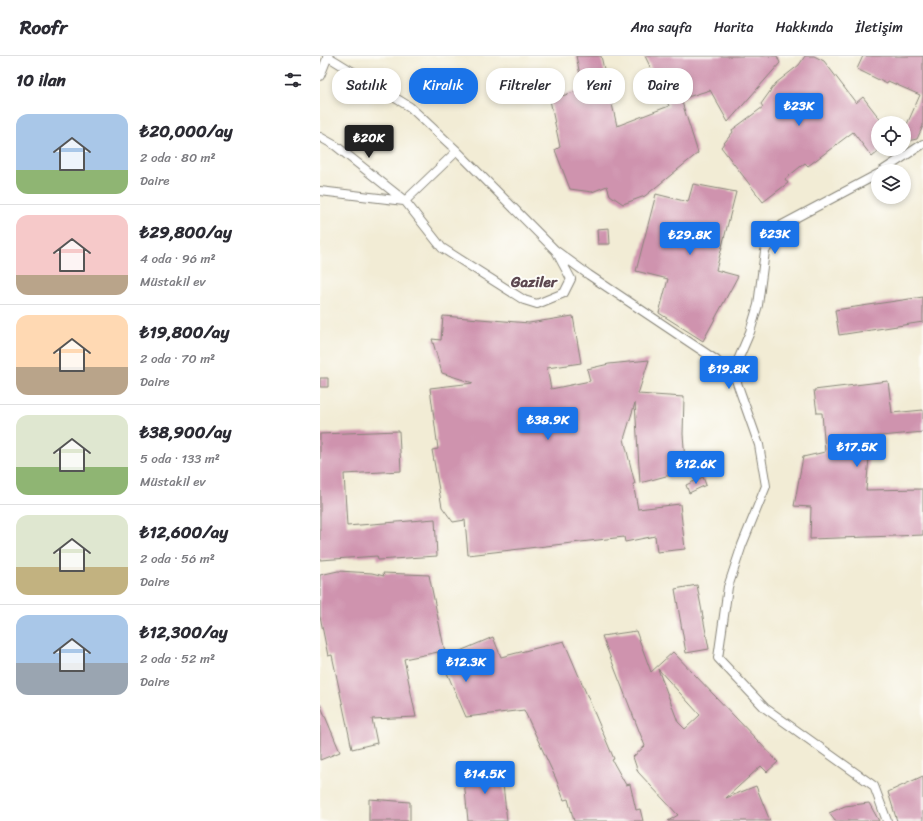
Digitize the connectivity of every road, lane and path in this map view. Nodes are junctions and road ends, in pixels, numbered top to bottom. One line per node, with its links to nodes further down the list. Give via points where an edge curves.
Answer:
1 (328, 56): 2 (street); 5 (street, via 410,107)
2 (320, 76)
3 (320, 137): 9 (street, via 336,146)
4 (923, 144): 6 (street)
5 (457, 151): 9 (street); 10 (street)
6 (893, 164)
7 (871, 178): 11 (street, via 782,225 765,251 758,305 750,332 738,360)
8 (320, 191): 9 (street)
9 (405, 201): 10 (street, via 442,248 524,300 537,304 564,293 571,279)
10 (555, 250): 11 (street, via 716,360)
11 (726, 370): 12 (street, via 736,380 759,445 766,486 728,587 718,658 765,708 874,786)
12 (887, 821)

